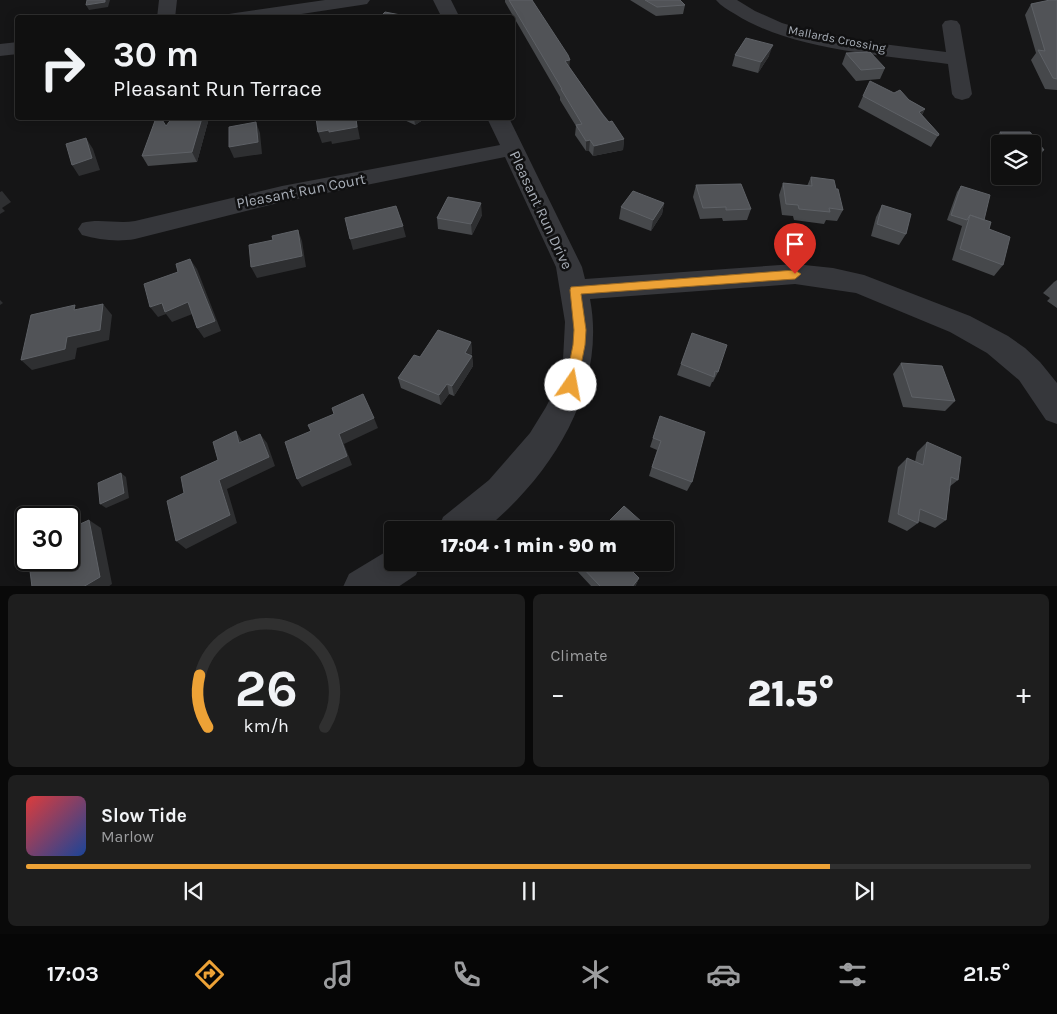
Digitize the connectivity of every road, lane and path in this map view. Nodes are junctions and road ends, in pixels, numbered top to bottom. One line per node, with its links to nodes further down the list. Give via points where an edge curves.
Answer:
1 (168, 0): 5 (street)
2 (361, 0): 6 (street)
3 (442, 0): 7 (street)
4 (726, 0): 11 (street, Mallards Crossing, via 760,21 803,34)
5 (166, 15)
6 (256, 15)
7 (450, 15)
8 (951, 25): 11 (street)
9 (15, 48): 10 (street)
10 (0, 50)
11 (956, 59): 12 (street)
12 (962, 94)
13 (499, 120): 14 (street, Pleasant Run Drive)
14 (513, 149): 15 (street, Pleasant Run Court, via 282,194 135,230); 16 (street, Pleasant Run Drive, via 569,267)
15 (90, 229)
16 (575, 290): 17 (street, via 795,274 857,283 966,325 997,342 1030,371 1047,391); 18 (street, Pleasant Run Drive, via 579,345 571,385 561,410 538,451 506,488)
17 (1057, 410)
18 (467, 521)
19 (388, 571): 20 (street)
20 (362, 586)

